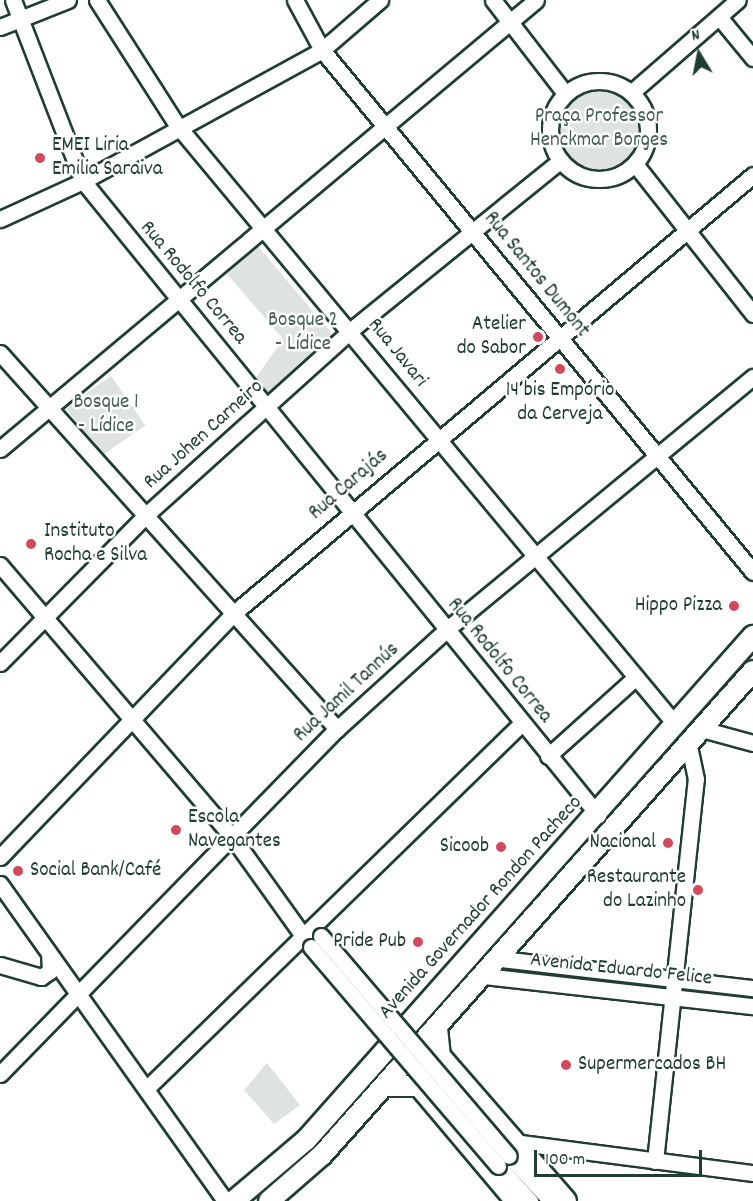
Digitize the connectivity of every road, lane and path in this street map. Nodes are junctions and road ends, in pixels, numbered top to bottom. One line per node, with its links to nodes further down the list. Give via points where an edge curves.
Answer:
1 (13, 0): 12 (street, Rua Rodolfo Correa)
2 (68, 0): 12 (street)
3 (97, 0): 19 (street, Rua Javari)
4 (295, 0): 15 (street, Rua Santos Dumont)
5 (380, 0): 15 (street)
6 (493, 0): 13 (street)
7 (536, 0): 13 (street)
8 (738, 0): 11 (street)
9 (744, 0): 10 (street)
10 (753, 5)
11 (720, 18): 16 (street); 17 (street)
12 (20, 20): 14 (street); 24 (street, Rua Rodolfo Correa)
13 (511, 22): 18 (street); 20 (street)
14 (0, 27)
15 (322, 50): 19 (street); 20 (street, Rua Santos Dumont)
16 (753, 58)
17 (632, 92): 18 (street, via 605,80); 22 (street, via 648,122 646,144)
18 (565, 93): 21 (street, via 555,105 549,134)
19 (177, 125): 24 (street); 26 (street, Rua Javari)
20 (387, 127): 26 (street); 27 (street, Rua Santos Dumont)
21 (560, 161): 22 (street, via 589,178 621,174); 27 (street, Rua Johen Carneiro)
22 (635, 164): 28 (street)
23 (753, 175): 28 (street, Rua Carajás)
24 (83, 181): 25 (street); 29 (street, Rua Rodolfo Correa)
25 (0, 219)
26 (264, 229): 29 (street); 31 (street, Rua Javari)
27 (471, 229): 31 (street, Rua Johen Carneiro); 32 (street, Rua Santos Dumont)
28 (686, 232): 30 (street); 32 (street, Rua Carajás)
29 (179, 300): 35 (street); 36 (street, Rua Rodolfo Correa)
30 (753, 314)
31 (351, 330): 36 (street, Rua Johen Carneiro); 37 (street, Rua Javari)
32 (559, 338): 37 (street, Rua Carajás); 39 (street, Rua Santos Dumont)
33 (0, 353): 35 (street)
34 (753, 377): 39 (street, Rua Jamil Tannús)
35 (50, 404): 38 (street); 41 (street)
36 (268, 406): 40 (street, Rua Rodolfo Correa); 41 (street, Rua Johen Carneiro)
37 (437, 436): 40 (street, Rua Carajás); 42 (street, Rua Javari)
38 (0, 449)
39 (659, 454): 42 (street, Rua Jamil Tannús); 44 (street, Rua Santos Dumont)
40 (353, 508): 45 (street, Rua Carajás); 47 (street, Rua Rodolfo Correa)
41 (147, 514): 45 (street); 46 (street, Rua Johen Carneiro)
42 (537, 555): 47 (street, Rua Jamil Tannús); 51 (street, Rua Javari)
43 (0, 565): 46 (street)
44 (753, 572)
45 (234, 613): 52 (street, Rua Carajás); 55 (street)
46 (47, 616): 49 (street, Rua Johen Carneiro); 52 (street)
47 (446, 630): 53 (street, Rua Rodolfo Correa); 55 (street, Rua Jamil Tannús)
48 (753, 636): 54 (main road, Avenida Governador Rondon Pacheco)
49 (0, 663)
50 (753, 671): 56 (main road)
51 (636, 677): 54 (street, Rua Javari); 58 (street)
52 (131, 717): 60 (street); 61 (street, Rua Carajás)
53 (521, 724): 58 (street, Rua Rodolfo Correa); 63 (street)
54 (675, 724): 59 (main road, Avenida Governador Rondon Pacheco)
55 (337, 729): 60 (street, Rua Jamil Tannús)
56 (693, 734): 57 (street); 65 (main road); 69 (street, via 696,779)
57 (753, 742)
58 (548, 756): 59 (street, Rua Rodolfo Correa)
59 (598, 814): 85 (main road, Avenida Governador Rondon Pacheco, via 306,1140)
60 (233, 838): 63 (street); 72 (street, Rua Jamil Tannús)
61 (0, 857)
62 (0, 884): 64 (street)
63 (313, 938): 78 (street); 81 (street, bridge)
64 (49, 954): 66 (street, via 50,971 41,977); 72 (street)
65 (501, 959): 67 (street, Avenida Eduardo Felice); 68 (main road)
66 (0, 965)
67 (583, 968): 69 (street, Avenida Eduardo Felice); 70 (street)
68 (484, 976): 70 (street, Avenida Eduardo Felice); 75 (main road)
69 (676, 979): 71 (street, Avenida Eduardo Felice); 73 (street)
70 (580, 987): 73 (street, Avenida Eduardo Felice)
71 (753, 988)
72 (77, 994): 76 (street, Rua Jamil Tannús); 78 (street)
73 (674, 997): 74 (street, Avenida Eduardo Felice); 82 (street)
74 (753, 1006)
75 (436, 1028): 77 (main road); 79 (main road, via 440,1056)
76 (0, 1074)
77 (384, 1086): 80 (main road, via 419,1086); 86 (main road, via 322,1155)
78 (146, 1089): 84 (street)
79 (469, 1090): 80 (main road, via 446,1088); 81 (main road)
80 (442, 1112): 87 (main road)
81 (507, 1155): 82 (street); 88 (street); 89 (street); 90 (main road)
82 (655, 1161): 83 (street)
83 (753, 1173)
84 (225, 1201)
85 (234, 1201)
86 (269, 1201)
87 (516, 1201)
88 (530, 1201)
89 (551, 1201)
90 (566, 1201)

